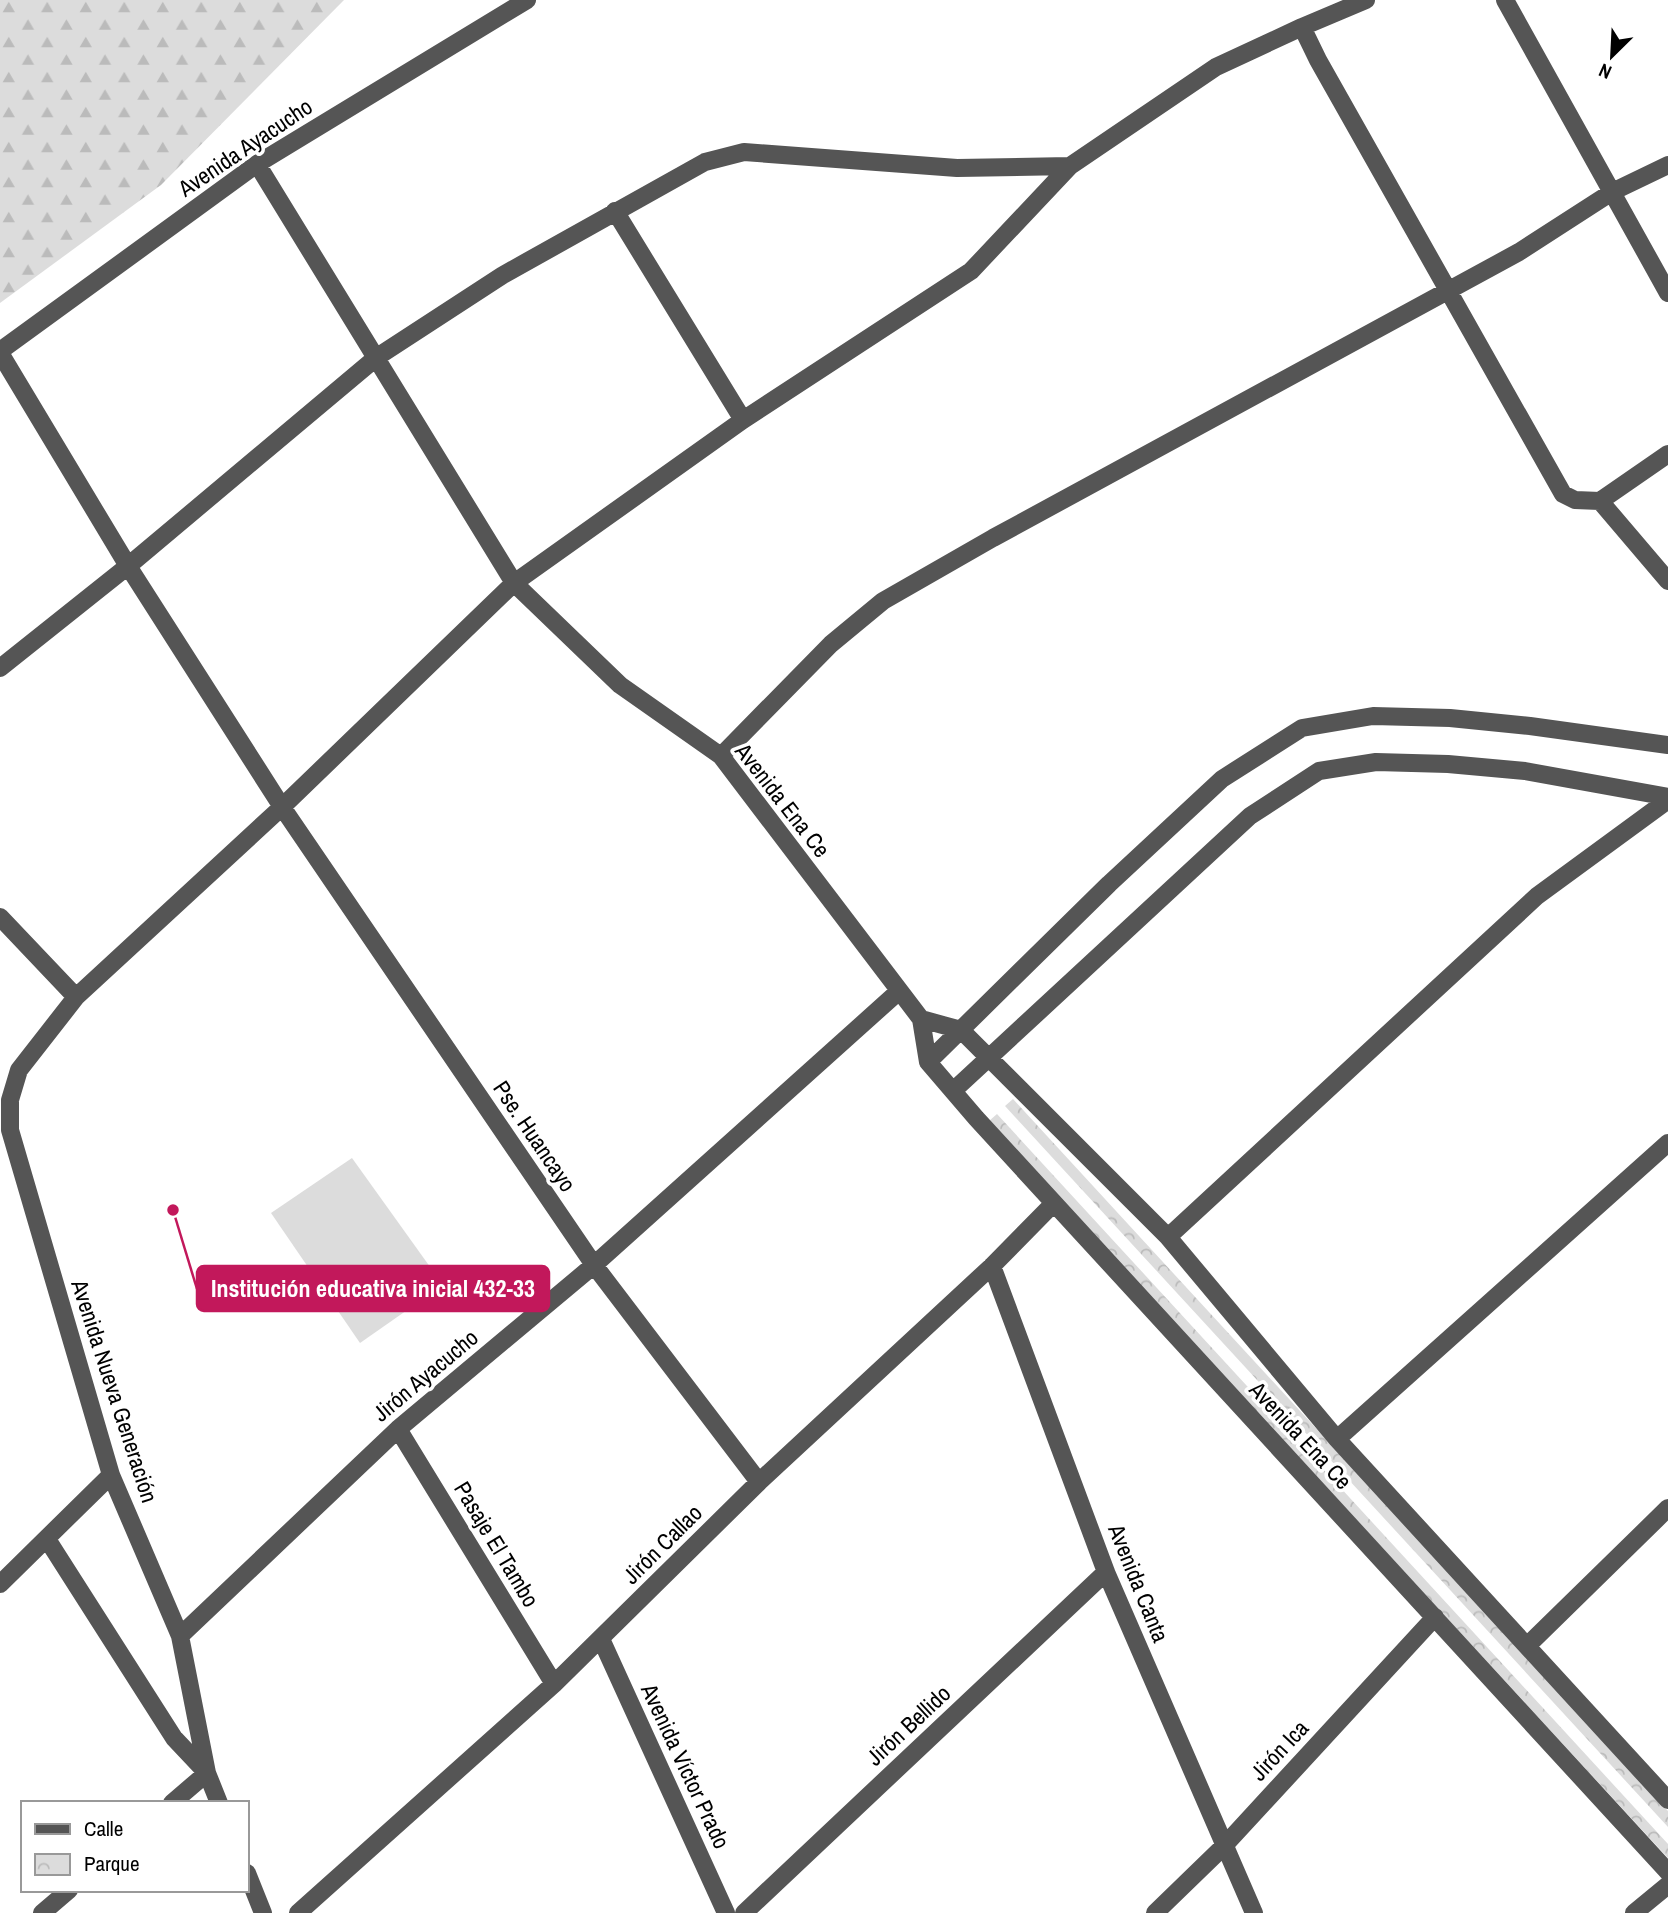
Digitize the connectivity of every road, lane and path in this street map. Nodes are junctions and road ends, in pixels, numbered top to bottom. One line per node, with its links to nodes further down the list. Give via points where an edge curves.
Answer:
1 (527, 0): 5 (street, Avenida Ayacucho)
2 (1366, 0): 4 (street)
3 (1504, 0): 8 (street)
4 (1302, 27): 7 (street, via 1216,67); 10 (street)
5 (257, 164): 12 (street, Avenida Ayacucho); 13 (street, Avenida Ena Ce)
6 (1668, 165): 8 (street)
7 (1070, 166): 9 (street, via 957,169 744,152 705,162); 14 (street, via 971,271)
8 (1612, 192): 10 (street, via 1519,252); 11 (street)
9 (615, 211): 13 (street, via 503,275); 14 (street)
10 (1447, 290): 16 (street, via 1563,494 1575,500); 22 (street, via 883,601 831,644)
11 (1668, 293)
12 (0, 352): 17 (street, Pse. Huancayo)
13 (377, 358): 17 (street); 19 (street, Avenida Ena Ce)
14 (743, 420): 19 (street)
15 (1668, 454): 16 (street)
16 (1601, 501): 18 (street)
17 (128, 566): 20 (street); 24 (street, Pse. Huancayo)
18 (1668, 581)
19 (514, 583): 22 (street, Avenida Ena Ce, via 620,685); 24 (street)
20 (0, 668)
21 (1668, 745): 29 (street, via 1450,718 1373,716 1302,728 1222,779)
22 (721, 756): 26 (street, Avenida Ena Ce)
23 (1668, 798): 30 (street, via 1525,771 1448,764 1376,762 1319,771 1250,816); 35 (street, via 1537,896)
24 (282, 807): 27 (street); 36 (street, Pse. Huancayo)
25 (0, 917): 27 (street)
26 (898, 992): 28 (street, Avenida Ena Ce); 36 (street, Jirón Ayacucho)
27 (76, 997): 40 (street, Avenida Nueva Generación, via 19,1070 10,1100 10,1130)
28 (921, 1019): 29 (street, Avenida Ena Ce); 31 (street)
29 (961, 1030): 30 (street, Avenida Ena Ce); 31 (street)
30 (990, 1058): 32 (street); 35 (street, Avenida Ena Ce)
31 (928, 1062): 32 (street, Avenida Ena Ce)
32 (954, 1090): 34 (street, Avenida Ena Ce)
33 (1668, 1143): 39 (street)
34 (1054, 1203): 37 (street, Jirón Callao); 46 (street, Avenida Ena Ce)
35 (1168, 1237): 39 (street, Avenida Ena Ce)
36 (594, 1265): 38 (street, Jirón Ayacucho); 41 (street, Pse. Huancayo)
37 (992, 1266): 41 (street, Jirón Callao); 44 (street, Avenida Canta)
38 (398, 1429): 47 (street, Jirón Ayacucho); 50 (street, Pasaje El Tambo)
39 (1337, 1439): 49 (street, Avenida Ena Ce)
40 (111, 1475): 43 (street); 47 (street, Avenida Nueva Generación)
41 (759, 1482): 48 (street, Jirón Callao)
42 (1668, 1508): 49 (street)
43 (47, 1539): 45 (street); 51 (street, via 174,1738)
44 (1106, 1572): 55 (street, Avenida Canta); 64 (street, Jirón Bellido)
45 (0, 1584)
46 (1436, 1617): 55 (street, Jirón Ica); 56 (street, Avenida Ena Ce)
47 (180, 1636): 51 (street, Avenida Nueva Generación)
48 (601, 1639): 50 (street, Jirón Callao); 63 (street, Avenida Víctor Prado)
49 (1527, 1646): 52 (street, Avenida Ena Ce)
50 (554, 1684): 62 (street, Jirón Callao)
51 (207, 1773): 53 (street); 54 (street, Avenida Nueva Generación)
52 (1668, 1800)
53 (174, 1801)
54 (218, 1801)
55 (1223, 1847): 65 (street, Jirón Ica); 66 (street, Avenida Canta)
56 (1668, 1872)
57 (248, 1876): 61 (street)
58 (1668, 1885): 67 (street)
59 (67, 1892): 60 (street)
60 (42, 1913)
61 (262, 1913)
62 (298, 1913)
63 (726, 1913)
64 (744, 1913)
65 (1155, 1913)
66 (1254, 1913)
67 (1634, 1913)

